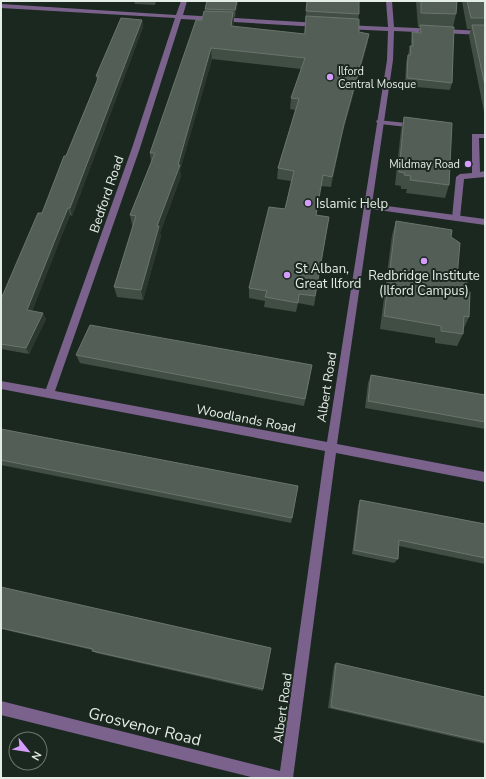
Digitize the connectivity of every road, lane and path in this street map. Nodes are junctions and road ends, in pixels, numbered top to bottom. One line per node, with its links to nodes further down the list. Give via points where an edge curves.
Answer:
1 (184, 1): 4 (street, Bedford Road)
2 (389, 1): 7 (street, Albert Road)
3 (1, 6): 4 (street)
4 (179, 18): 5 (street); 17 (street, Bedford Road)
5 (330, 26)
6 (337, 26): 7 (street)
7 (391, 29): 8 (street); 9 (street, Albert Road, via 390,60)
8 (485, 34)
9 (380, 122): 10 (street); 13 (street, Albert Road)
10 (426, 128)
11 (485, 136): 12 (street, via 475,136)
12 (481, 175): 14 (street, via 460,178)
13 (368, 206): 14 (street); 18 (street, Albert Road)
14 (456, 218): 15 (street)
15 (485, 222)
16 (1, 385): 17 (street, Woodlands Road)
17 (50, 394): 18 (street, Woodlands Road)
18 (331, 448): 19 (street, Woodlands Road); 22 (street, Albert Road)
19 (485, 477)
20 (1, 708): 21 (street, Grosvenor Road)
21 (282, 778)
22 (286, 778)

